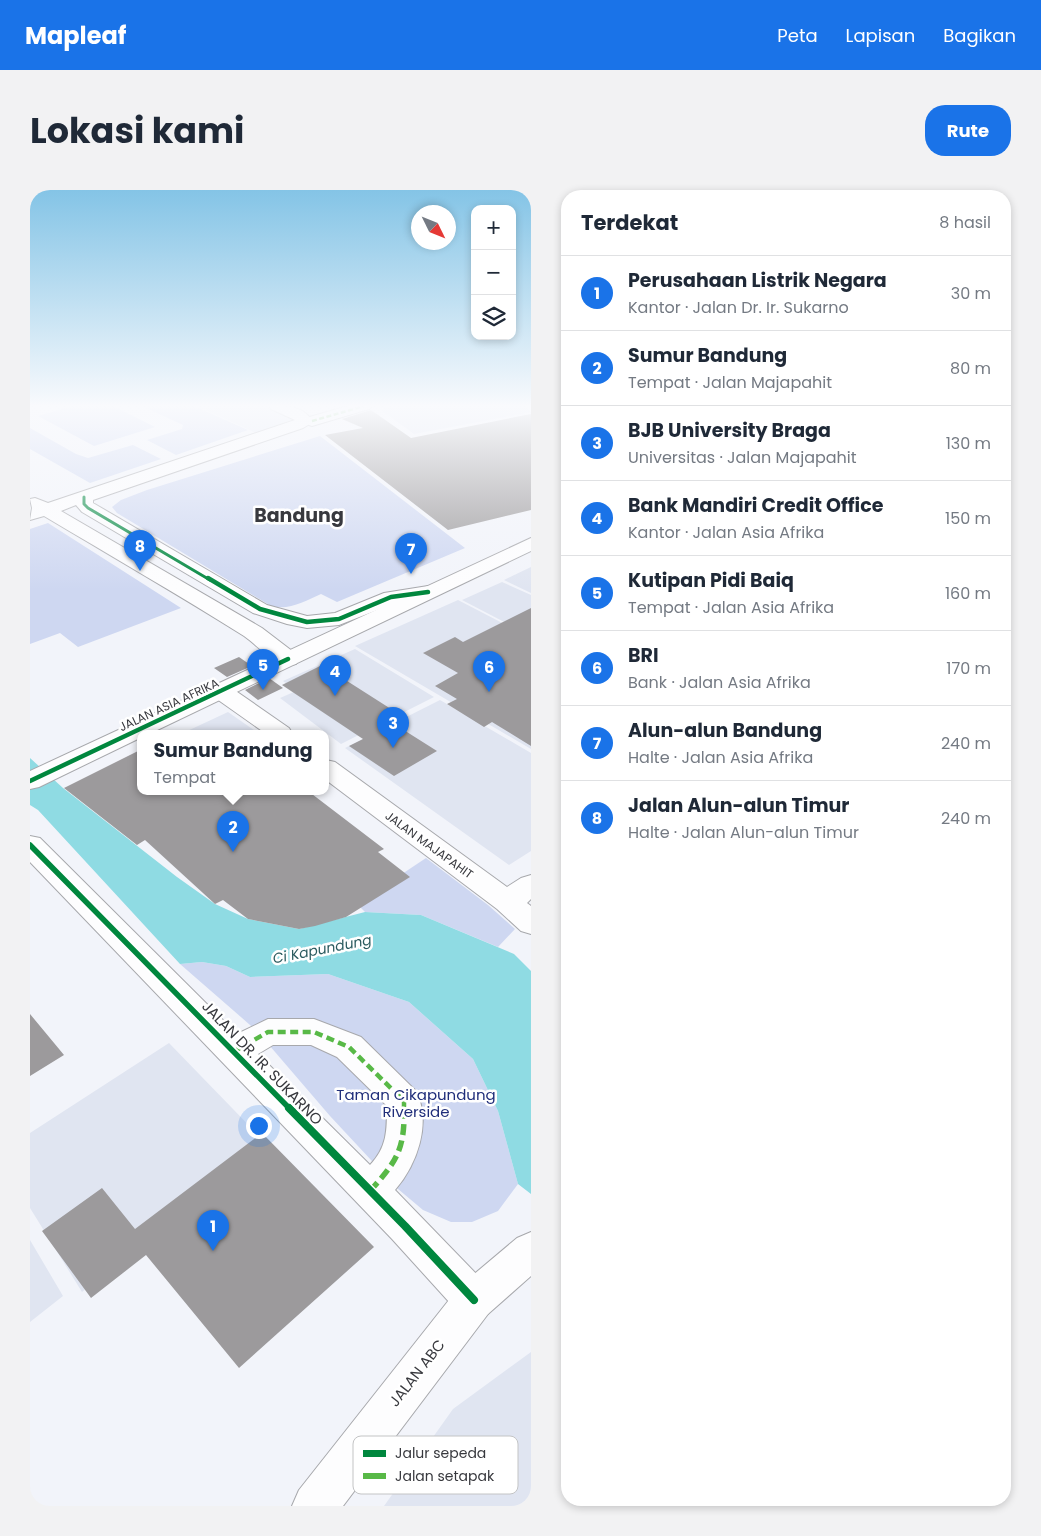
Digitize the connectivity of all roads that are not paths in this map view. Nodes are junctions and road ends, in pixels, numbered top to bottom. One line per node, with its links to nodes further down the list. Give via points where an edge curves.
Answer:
1 (172, 467): 2 (street)
2 (84, 497): 3 (street); 5 (street, JALAN ASIA AFRIKA, via 88,508 272,615 307,622 339,619 391,597)
3 (35, 508): 6 (street, via 254,633)
4 (531, 544): 5 (street, JALAN ASIA AFRIKA)
5 (428, 592): 6 (street, JALAN ASIA AFRIKA)
6 (288, 659): 7 (street, JALAN ASIA AFRIKA)
7 (222, 692): 8 (street, JALAN ASIA AFRIKA); 9 (street)
8 (140, 730)
9 (276, 730)
10 (137, 731): 12 (street, JALAN ASIA AFRIKA)
11 (329, 770): 15 (street, JALAN MAJAPAHIT)
12 (30, 781)
13 (30, 845): 17 (street, JALAN DR. IR. SUKARNO)
14 (531, 885): 15 (street)
15 (507, 902): 16 (street, JALAN MAJAPAHIT)
16 (531, 923)
17 (233, 1052): 18 (street, JALAN DR. IR. SUKARNO); 18 (street, via 268,1032 314,1032 349,1047 404,1101 405,1134 392,1167)
18 (370, 1191): 20 (street, JALAN DR. IR. SUKARNO)
19 (531, 1252): 20 (street, JALAN ABC)
20 (474, 1300): 21 (street, JALAN ABC)
21 (369, 1436)
22 (353, 1457): 23 (street, JALAN ABC)
23 (315, 1506)

